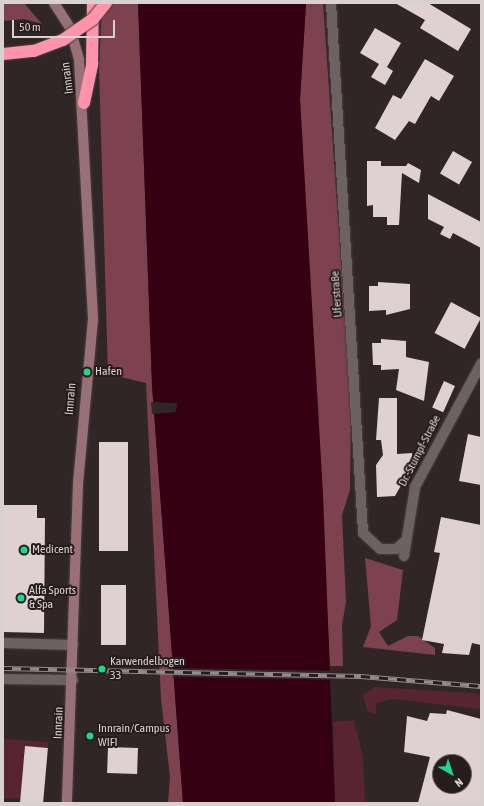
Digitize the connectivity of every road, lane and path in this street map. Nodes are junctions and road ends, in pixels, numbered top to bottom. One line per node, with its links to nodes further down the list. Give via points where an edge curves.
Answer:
1 (54, 3): 6 (main road, Innrain, via 76,44)
2 (93, 3): 6 (highway, via 92,64)
3 (106, 3): 5 (highway, bridge, via 93,19 64,40 34,51)
4 (331, 3): 8 (street, Uferstraße, via 363,533 380,549 396,548)
5 (3, 54)
6 (84, 103): 11 (main road, Innrain, via 93,319 78,484)
7 (481, 364): 8 (street, Dr.-Stumpf-Straße, via 415,486)
8 (404, 542): 9 (street, Dr.-Stumpf-Straße)
9 (404, 556)
10 (3, 643): 11 (street)
11 (73, 645): 13 (main road, Innrain)
12 (3, 679): 13 (street)
13 (73, 680): 14 (main road, Innrain)
14 (67, 803)

